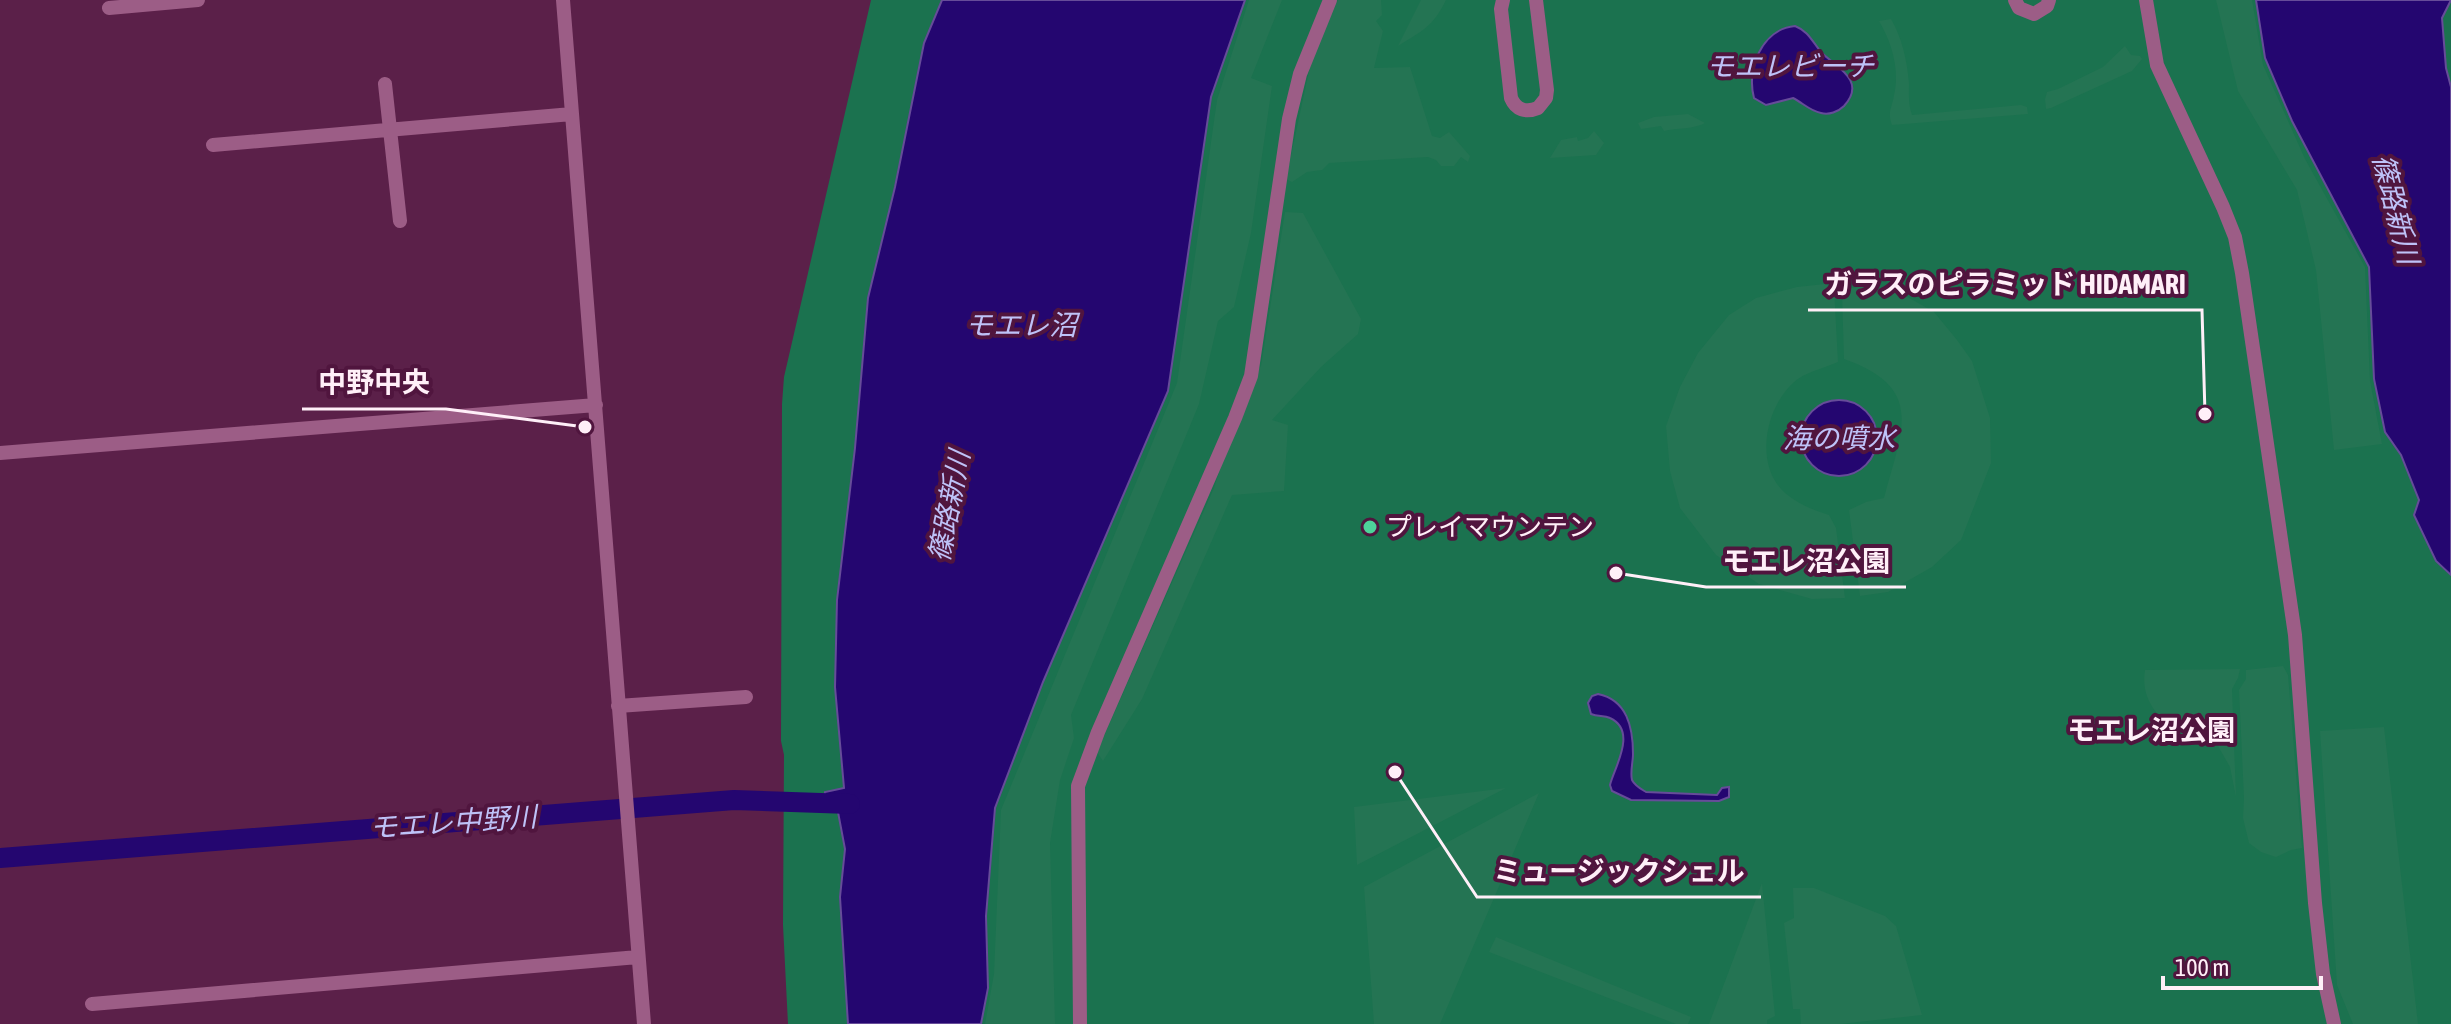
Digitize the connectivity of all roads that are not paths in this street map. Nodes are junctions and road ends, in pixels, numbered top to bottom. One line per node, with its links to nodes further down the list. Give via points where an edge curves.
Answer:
1 (198, 0): 9 (street)
2 (563, 0): 11 (street)
3 (1330, 0): 22 (street, via 1300,74 1289,119 1251,376 1078,786)
4 (1503, 0): 5 (street, via 1511,98 1525,111 1538,108 1547,90)
5 (1536, 0)
6 (2015, 0): 7 (street, via 2019,8 2034,14)
7 (2049, 0)
8 (2146, 0): 23 (street, via 2157,65 2223,207 2242,273 2295,635 2315,903)
9 (109, 8)
10 (385, 84): 12 (street)
11 (572, 114): 12 (street); 15 (street)
12 (390, 130): 13 (street); 14 (street)
13 (213, 145)
14 (400, 221)
15 (596, 405): 16 (street); 18 (street)
16 (0, 453)
17 (746, 697): 18 (street)
18 (618, 706): 19 (street)
19 (638, 957): 20 (street); 21 (street)
20 (92, 1004)
21 (644, 1024)
22 (1080, 1024)
23 (2334, 1024)

